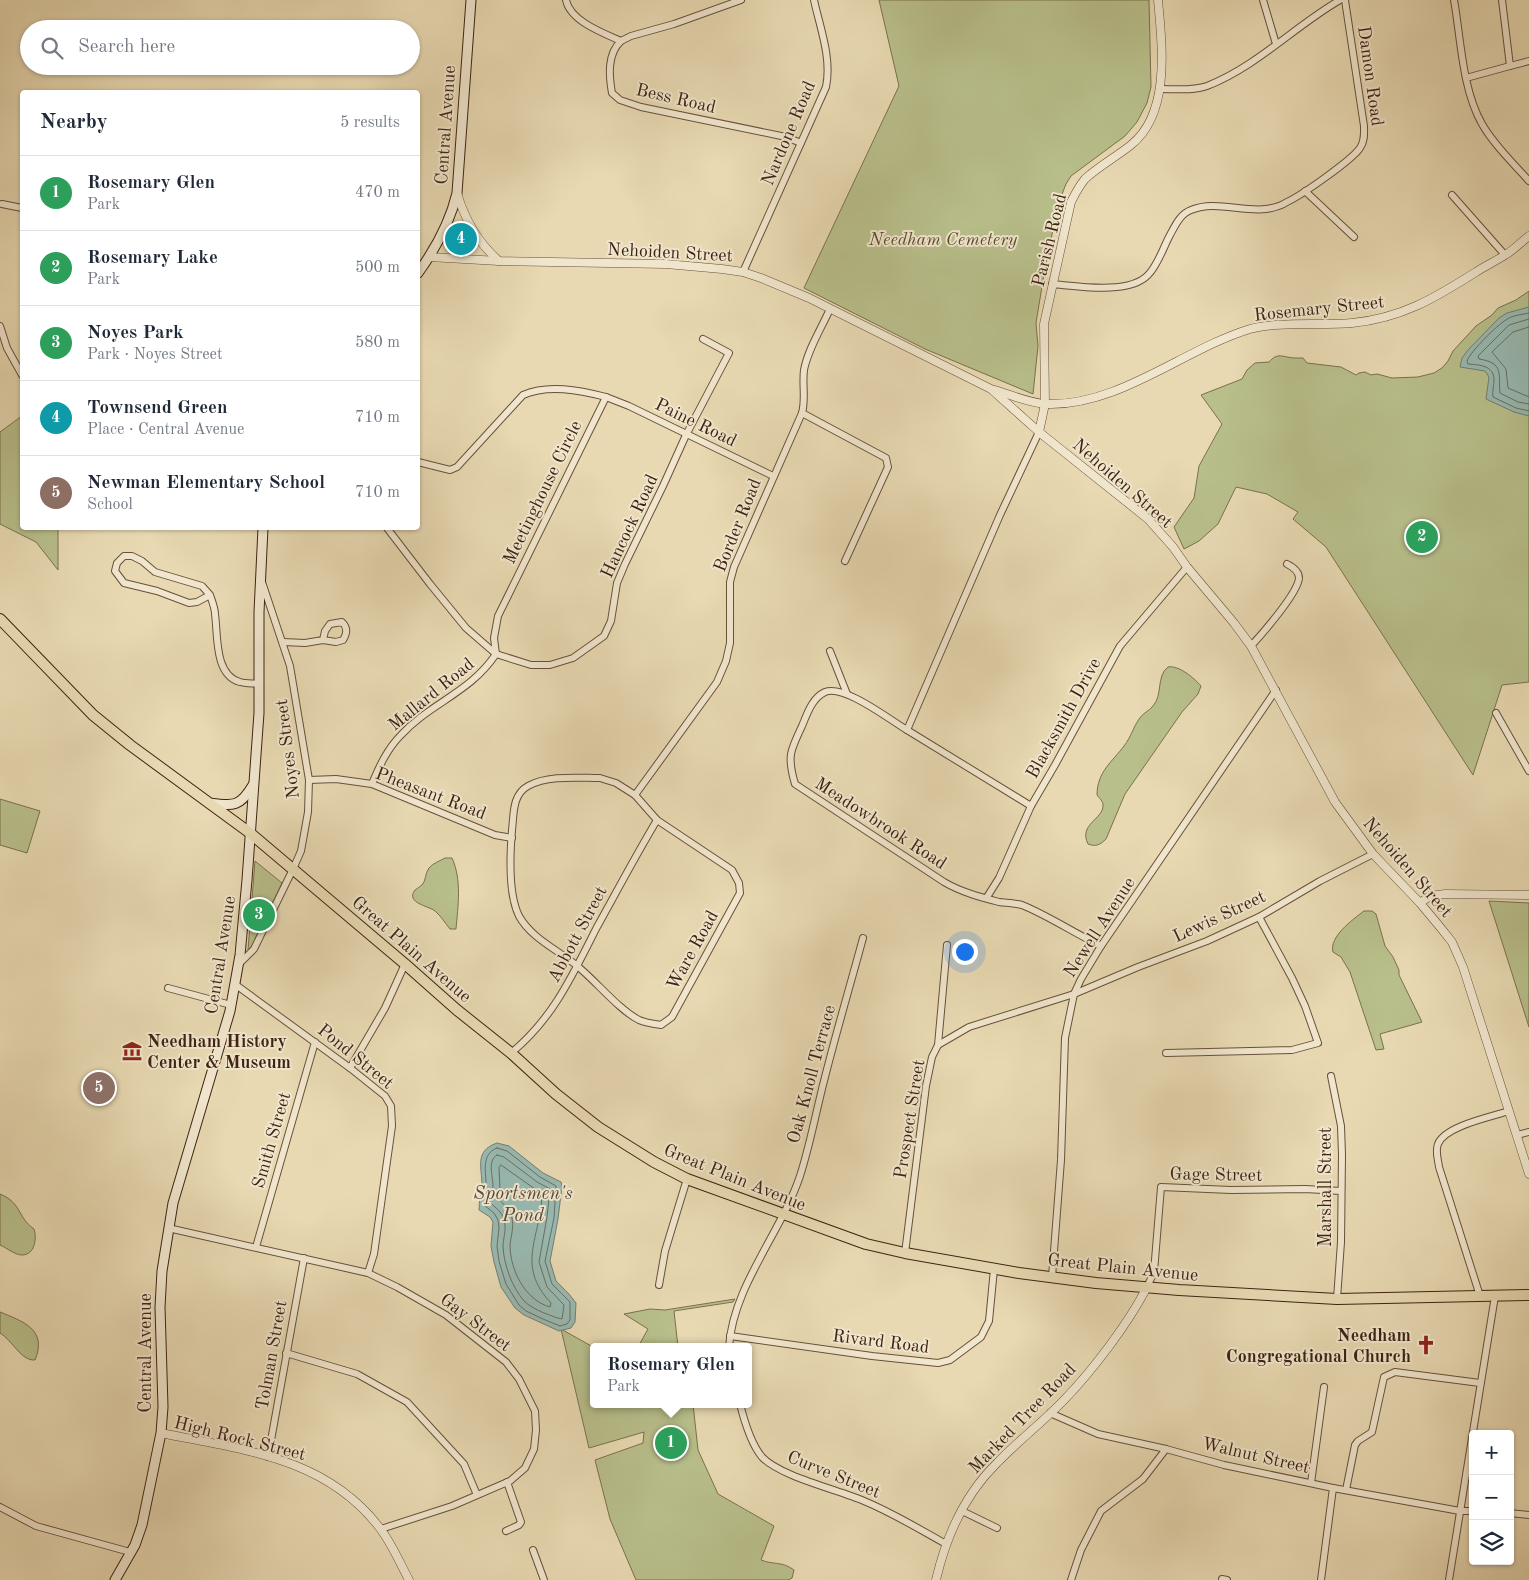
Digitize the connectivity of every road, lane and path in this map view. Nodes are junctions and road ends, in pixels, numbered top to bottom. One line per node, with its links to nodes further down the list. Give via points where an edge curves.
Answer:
1 (471, 0): 20 (main road, Central Avenue)
2 (566, 0): 11 (street, via 567,7 590,28)
3 (740, 0): 11 (street)
4 (814, 0): 17 (street, Nardone Road, via 827,56 828,77 825,92)
5 (1158, 0): 16 (street, Parish Road)
6 (1263, 0): 12 (street)
7 (1340, 0): 12 (street)
8 (1345, 0): 19 (street, Damon Road, via 1364,139 1361,148)
9 (1454, 0): 15 (street)
10 (1502, 0): 14 (street)
11 (621, 41): 17 (street, Bess Road, via 615,47 610,79 612,93 620,100)
12 (1276, 44): 16 (street, via 1243,67 1206,86)
13 (1529, 61): 14 (street)
14 (1510, 66): 15 (street)
15 (1466, 78): 18 (street, via 1483,126)
16 (1160, 89): 31 (street, Parish Road, via 1146,128 1133,143 1086,179 1070,202)
17 (801, 143): 30 (street, Nardone Road)
18 (1529, 181)
19 (1305, 191): 25 (street); 31 (street, Damon Road, via 1268,209 1206,206 1186,211 1175,225 1154,268 1135,283 1097,288)
20 (457, 193): 27 (main road, Central Avenue, via 445,228); 28 (street, via 474,232)
21 (1452, 195): 26 (street)
22 (2, 204): 23 (street)
23 (20, 208)
24 (1529, 236): 26 (street, Rosemary Street)
25 (1354, 237)
26 (1505, 255): 38 (street, Rosemary Street, via 1405,312 1354,323 1253,328 1109,392 1077,402)
27 (429, 257): 28 (street, Nehoiden Street); 29 (main road, Central Avenue)
28 (499, 261): 30 (street, Nehoiden Street, via 666,264)
29 (420, 271)
30 (743, 272): 32 (street, Nehoiden Street, via 778,284)
31 (1052, 284): 38 (street, Parish Road, via 1043,330)
32 (830, 309): 36 (street, Nehoiden Street); 39 (street, Border Road, via 807,361)
33 (0, 326): 35 (street)
34 (703, 339): 41 (street, Hancock Road, via 729,353)
35 (20, 371)
36 (991, 389): 38 (street, Rosemary Street); 40 (street, Nehoiden Street)
37 (606, 396): 41 (street, Paine Road); 42 (street, via 570,390 535,390 523,395 457,467 450,470); 56 (street, Meetinghouse Circle, via 498,616 494,638)
38 (1045, 404): 40 (street, Parish Road)
39 (802, 413): 43 (street, Border Road); 46 (street, via 886,458 888,467)
40 (1039, 432): 48 (street, Nehoiden Street, via 1148,519); 61 (street)
41 (686, 435): 43 (street, Paine Road); 56 (street, Hancock Road, via 619,577 611,621 604,636 573,658 550,665 531,665)
42 (420, 462)
43 (773, 476): 66 (street, Border Road, via 732,574 730,643 717,682)
44 (263, 530): 49 (main road, Central Avenue)
45 (389, 530): 56 (street, via 466,628)
46 (845, 561)
47 (1287, 564): 54 (street, via 1299,576 1296,587)
48 (1187, 567): 54 (street, Nehoiden Street); 68 (street, Blacksmith Drive, via 1120,646)
49 (260, 578): 53 (street, Noyes Street); 57 (main road, Central Avenue)
50 (210, 595): 50 (street, via 189,604 157,591 124,583 115,571 117,563 124,556 132,556 155,572 202,586); 57 (street, via 216,613 220,661 240,682)
51 (0, 619): 67 (main road, Great Plain Avenue, via 93,715)
52 (323, 640): 53 (street)
53 (283, 642): 63 (street, Noyes Street)
54 (1251, 646): 58 (street, Nehoiden Street)
55 (830, 651): 59 (street)
56 (496, 654): 65 (street, Mallard Road, via 486,669 468,685 401,734 385,756)
57 (260, 684): 64 (main road, Central Avenue)
58 (1276, 690): 72 (street, Nehoiden Street, via 1335,802); 80 (street, Newell Avenue)
59 (847, 694): 61 (street); 75 (street, Meadowbrook Road, via 826,692 811,706 790,756 795,784 958,891)
60 (1496, 713): 62 (street)
61 (907, 730): 68 (street)
62 (1529, 771)
63 (310, 780): 65 (street, Pheasant Road, via 336,779); 73 (street, Noyes Street, via 301,851)
64 (254, 783): 67 (main road, via 239,802 230,805); 70 (main road, Central Avenue)
65 (372, 784): 71 (street, Pheasant Road, via 495,835)
66 (635, 795): 69 (street); 71 (street, via 600,778 553,779 535,783 520,793 515,804)
67 (210, 803): 70 (main road, Great Plain Avenue)
68 (1031, 806): 75 (street, Blacksmith Drive)
69 (657, 820): 83 (street, Abbott Street); 83 (street, Ware Road, via 732,870 740,893 672,1017 661,1025 639,1020 629,1013)
70 (250, 833): 73 (main road, Great Plain Avenue); 81 (main road, Central Avenue)
71 (512, 838): 83 (street, via 512,889 519,915 529,929)
72 (1373, 854): 76 (street, Nehoiden Street); 77 (street, Lewis Street)
73 (293, 869): 81 (street, Noyes Street, via 254,949); 82 (main road, Great Plain Avenue)
74 (1529, 895): 76 (street, via 1439,895 1430,896)
75 (987, 898): 80 (street, Meadowbrook Road, via 1019,904)
76 (1420, 903): 94 (street, Nehoiden Street, via 1458,954)
77 (1258, 916): 86 (street, Lewis Street, via 1207,941); 91 (street, via 1292,978 1318,1043 1292,1050)
78 (863, 938): 100 (street, Oak Knoll Terrace, via 800,1176)
79 (947, 945): 89 (street)
80 (1101, 946): 86 (street, Newell Avenue)
81 (239, 964): 84 (main road, Central Avenue)
82 (405, 964): 90 (main road, Great Plain Avenue); 92 (street, via 386,1008)
83 (577, 966): 90 (street, Abbott Street, via 546,1017)
84 (236, 985): 87 (main road, Central Avenue); 88 (street, Pond Street)
85 (168, 988): 87 (street)
86 (1074, 994): 89 (street, Prospect Street, via 978,1024); 107 (street, Newell Avenue, via 1066,1038)
87 (231, 1005): 101 (main road, Central Avenue)
88 (315, 1042): 92 (street, Pond Street); 102 (street, Smith Street)
89 (938, 1045): 103 (street, Prospect Street, via 926,1086)
90 (511, 1053): 98 (main road, Great Plain Avenue, via 598,1127)
91 (1166, 1053)
92 (350, 1068): 106 (street, Pond Street, via 385,1096 391,1106 392,1126 374,1254)
93 (1331, 1076): 99 (street, Marshall Street, via 1341,1126)
94 (1509, 1111): 96 (street, Nehoiden Street); 111 (street, via 1444,1134 1436,1151)
95 (1529, 1132): 96 (street)
96 (1517, 1135): 97 (street, Nehoiden Street)
97 (1529, 1174)
98 (687, 1179): 100 (main road, Great Plain Avenue); 108 (street)
99 (1341, 1192): 109 (street, Gage Street, via 1162,1187 1154,1272); 113 (street, Marshall Street)
100 (783, 1215): 103 (main road, Great Plain Avenue, via 866,1244); 114 (street, via 737,1306)
101 (168, 1228): 102 (street, Gay Street); 121 (main road, Central Avenue, via 160,1307)
102 (256, 1247): 104 (street, Gay Street)
103 (905, 1253): 105 (main road, Great Plain Avenue)
104 (304, 1258): 106 (street, Gay Street); 116 (street, Tolman Street)
105 (994, 1269): 107 (main road, Great Plain Avenue); 114 (street, Rivard Road, via 989,1321 980,1337 950,1360 938,1363 872,1356)
106 (368, 1273): 124 (street, Gay Street, via 446,1315 506,1362 519,1379 535,1411 536,1430 525,1468)
107 (1052, 1277): 109 (main road, Great Plain Avenue)
108 (658, 1285)
109 (1147, 1287): 113 (main road, Great Plain Avenue); 120 (street, Marked Tree Road, via 1090,1370)
110 (1529, 1295): 112 (main road, Great Plain Avenue)
111 (1480, 1296): 112 (main road, Great Plain Avenue); 113 (main road, Great Plain Avenue)
112 (1495, 1296): 117 (street)
113 (1337, 1299)
114 (730, 1336): 115 (street)
115 (729, 1343)
116 (286, 1354): 123 (street, Tolman Street); 128 (street, via 357,1374 408,1402 464,1464)
117 (1480, 1383): 127 (street, via 1395,1372 1384,1377 1372,1432 1355,1445); 131 (street)
118 (1324, 1387): 125 (street)
119 (741, 1408): 138 (street, Curve Street, via 746,1427 762,1457 778,1469 863,1500)
120 (1050, 1413): 122 (street, Walnut Street, via 1098,1434); 130 (street, Marked Tree Road, via 987,1473)
121 (161, 1434): 123 (street, High Rock Street); 140 (main road, Central Avenue, via 142,1525)
122 (1166, 1449): 125 (street, Walnut Street); 146 (street, via 1143,1479 1101,1511 1081,1550)
123 (268, 1457): 136 (street, High Rock Street, via 302,1467 327,1479 346,1492)
124 (508, 1482): 128 (street, Gay Street); 137 (street, via 521,1522)
125 (1311, 1483): 126 (street, Walnut Street)
126 (1333, 1488): 127 (street, Walnut Street); 148 (street)
127 (1346, 1490): 131 (street, Walnut Street)
128 (477, 1495): 136 (street, Gay Street)
129 (0, 1507): 140 (street, via 36,1526)
130 (962, 1511): 135 (street); 138 (street, Marked Tree Road)
131 (1460, 1511): 132 (street, Walnut Street); 149 (street)
132 (1469, 1511)
133 (1514, 1513): 134 (street)
134 (1529, 1515)
135 (997, 1528)
136 (381, 1529): 143 (street, High Rock Street)
137 (506, 1532)
138 (946, 1544): 145 (street, Marked Tree Road)
139 (533, 1550): 144 (street)
140 (130, 1552): 142 (main road, Central Avenue)
141 (1222, 1579): 147 (street)
142 (115, 1580)
143 (409, 1580)
144 (544, 1580)
145 (936, 1580)
146 (1071, 1580)
147 (1228, 1580)
148 (1320, 1580)
149 (1450, 1580)

